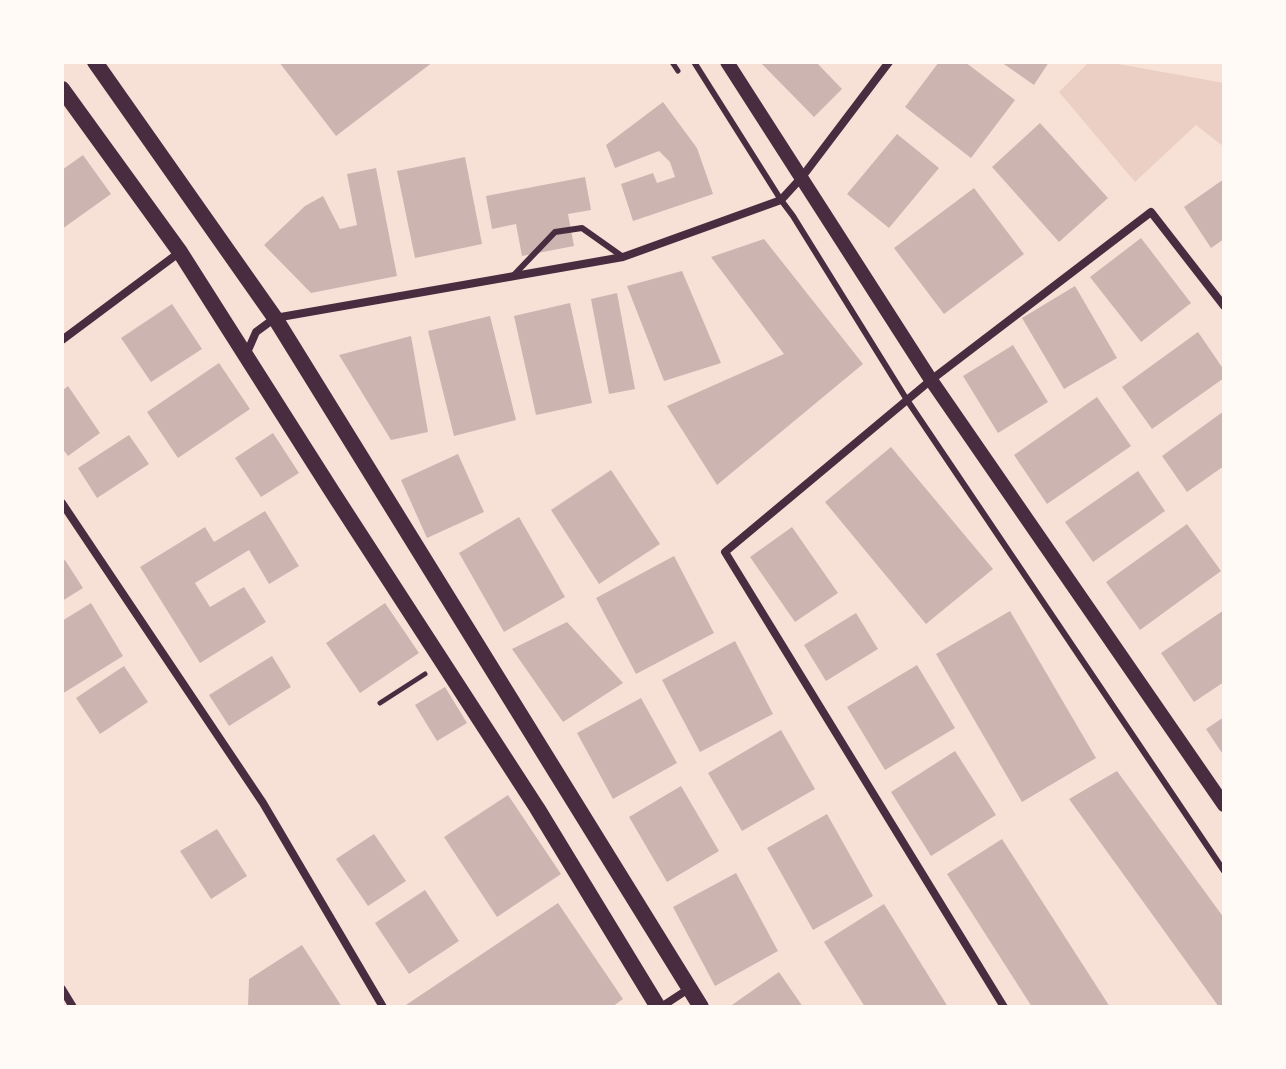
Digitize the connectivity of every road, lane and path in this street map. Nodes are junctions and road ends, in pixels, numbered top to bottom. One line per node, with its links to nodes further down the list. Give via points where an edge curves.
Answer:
1 (95, 62): 12 (main road)
2 (694, 62): 7 (lane)
3 (727, 62): 6 (street)
4 (889, 62): 6 (street)
5 (62, 89): 8 (main road)
6 (802, 177): 7 (street); 15 (street)
7 (781, 200): 9 (street); 16 (lane)
8 (180, 252): 13 (street); 14 (main road)
9 (623, 257): 10 (street); 10 (lane, via 582,228 555,232)
10 (510, 278): 12 (street)
11 (1224, 306): 15 (street, via 1151,212)
12 (275, 318): 14 (street, via 256,332); 22 (main road)
13 (62, 340)
14 (246, 355): 18 (main road)
15 (931, 380): 16 (street); 20 (street)
16 (907, 400): 21 (lane); 28 (street, via 725,552)
17 (62, 503): 25 (street, via 263,803)
18 (443, 663): 19 (path); 26 (main road)
19 (380, 703)
20 (1224, 805)
21 (1224, 871)
22 (690, 988): 26 (street); 27 (main road)
23 (62, 989): 24 (street)
24 (73, 1007)
25 (383, 1007)
26 (660, 1007)
27 (701, 1007)
28 (1004, 1007)

